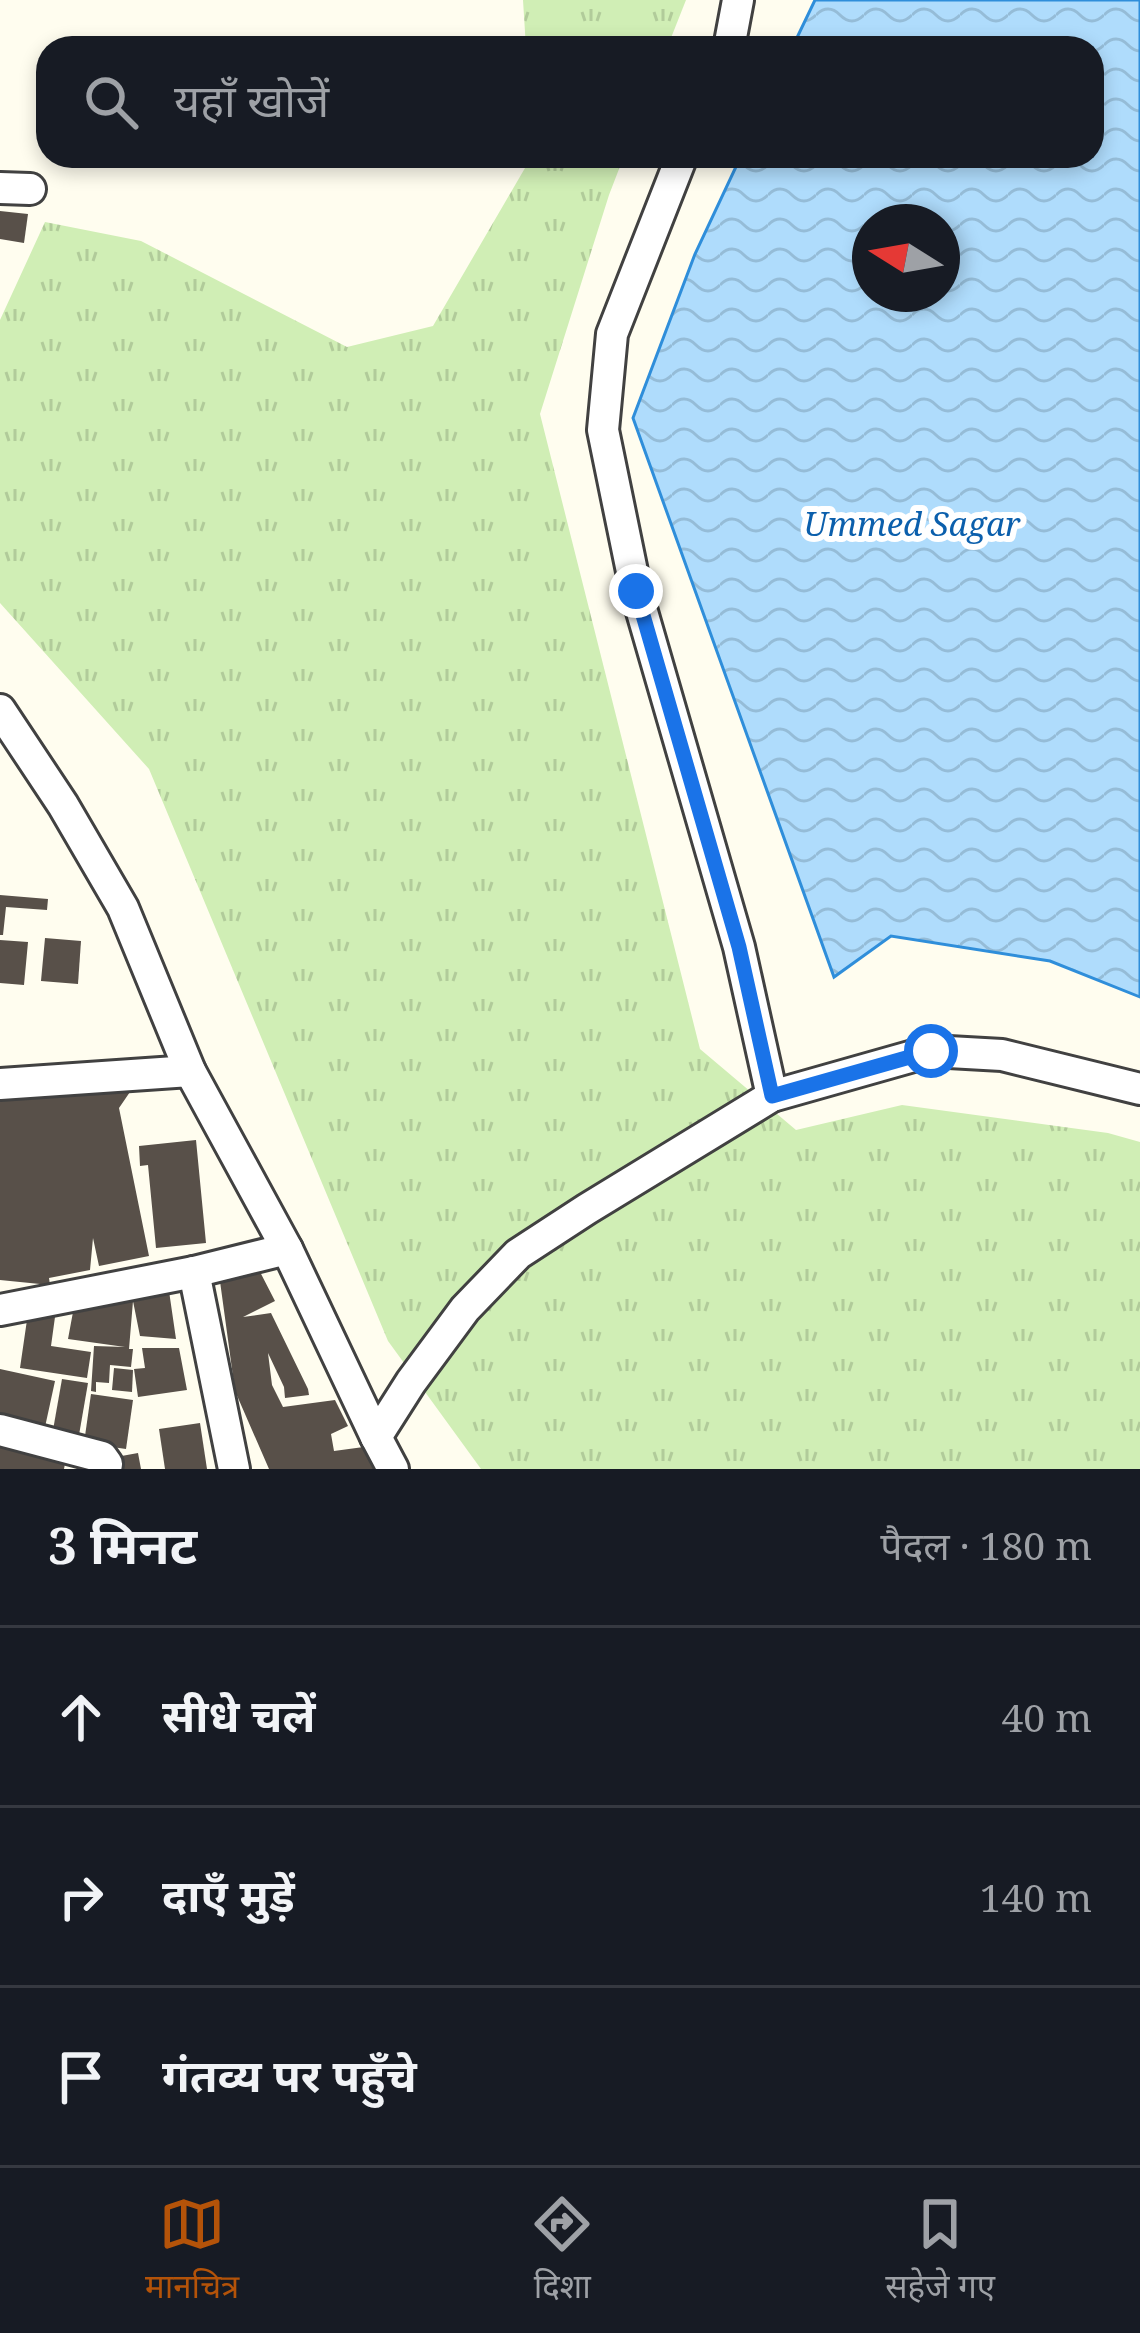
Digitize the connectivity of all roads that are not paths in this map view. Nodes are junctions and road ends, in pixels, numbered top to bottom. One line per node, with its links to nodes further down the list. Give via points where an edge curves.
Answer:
1 (738, 0): 2 (street)
2 (731, 36)
3 (677, 168): 8 (street, via 612,334 603,430 636,591 739,947)
4 (0, 710): 5 (street, via 123,908)
5 (190, 1071): 6 (street); 9 (street)
6 (0, 1084)
7 (1140, 1089): 8 (street, via 1002,1055 931,1051)
8 (772, 1096): 13 (street, via 518,1254 465,1309)
9 (287, 1249): 10 (street); 13 (street)
10 (194, 1272): 11 (street); 15 (street)
11 (0, 1310)
12 (0, 1430): 14 (street, via 102,1456)
13 (376, 1437): 16 (street)
14 (106, 1469)
15 (234, 1469)
16 (393, 1469)

